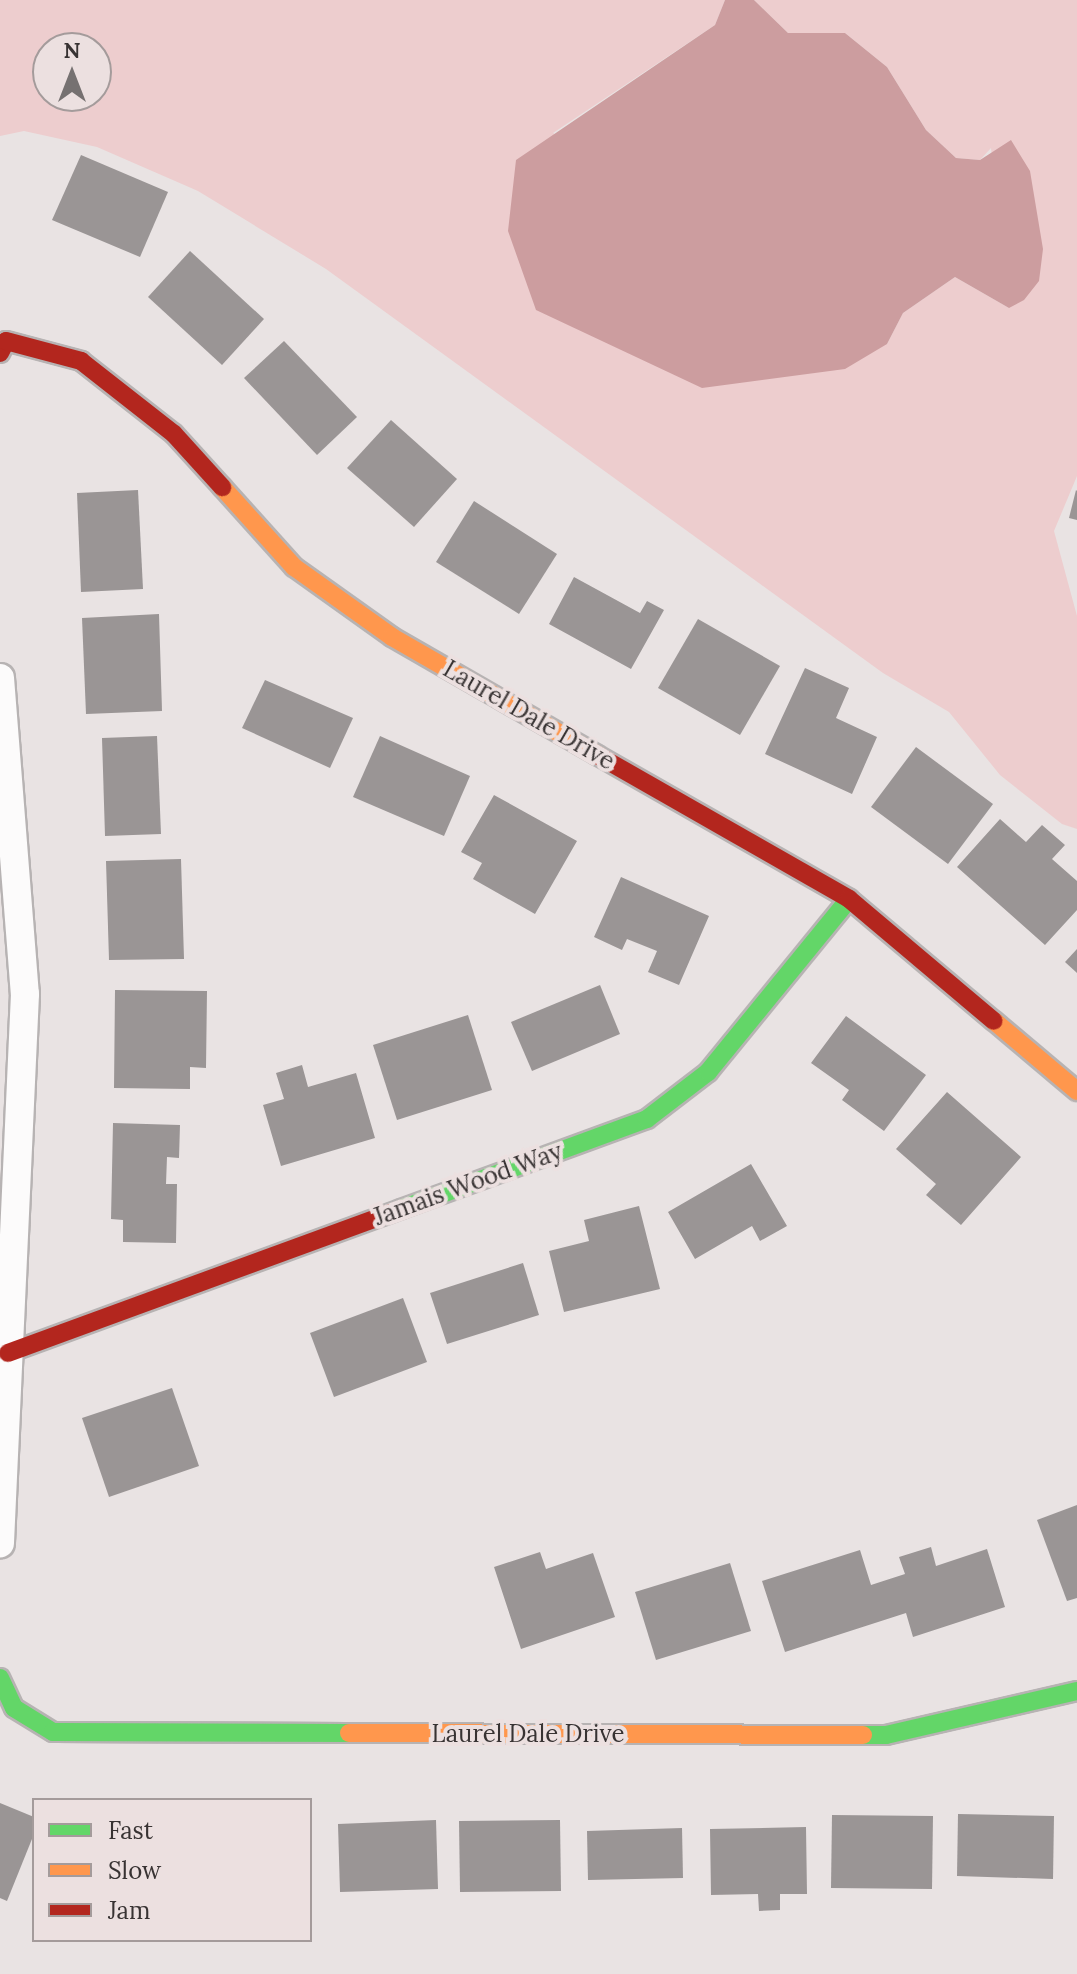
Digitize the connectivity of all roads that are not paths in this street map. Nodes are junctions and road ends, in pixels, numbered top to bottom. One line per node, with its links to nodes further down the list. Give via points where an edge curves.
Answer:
1 (0, 353): 3 (street, Laurel Dale Drive, via 6,341 81,361 174,434 294,567 392,637)
2 (0, 678): 5 (street, via 25,994)
3 (849, 899): 4 (street, Laurel Dale Drive); 5 (street, Jamais Wood Way, via 708,1072 647,1119)
4 (1077, 1091)
5 (8, 1353): 6 (street)
6 (0, 1543)
7 (0, 1678): 8 (street, Laurel Dale Drive, via 14,1708 53,1732 886,1735)
8 (1077, 1691)

